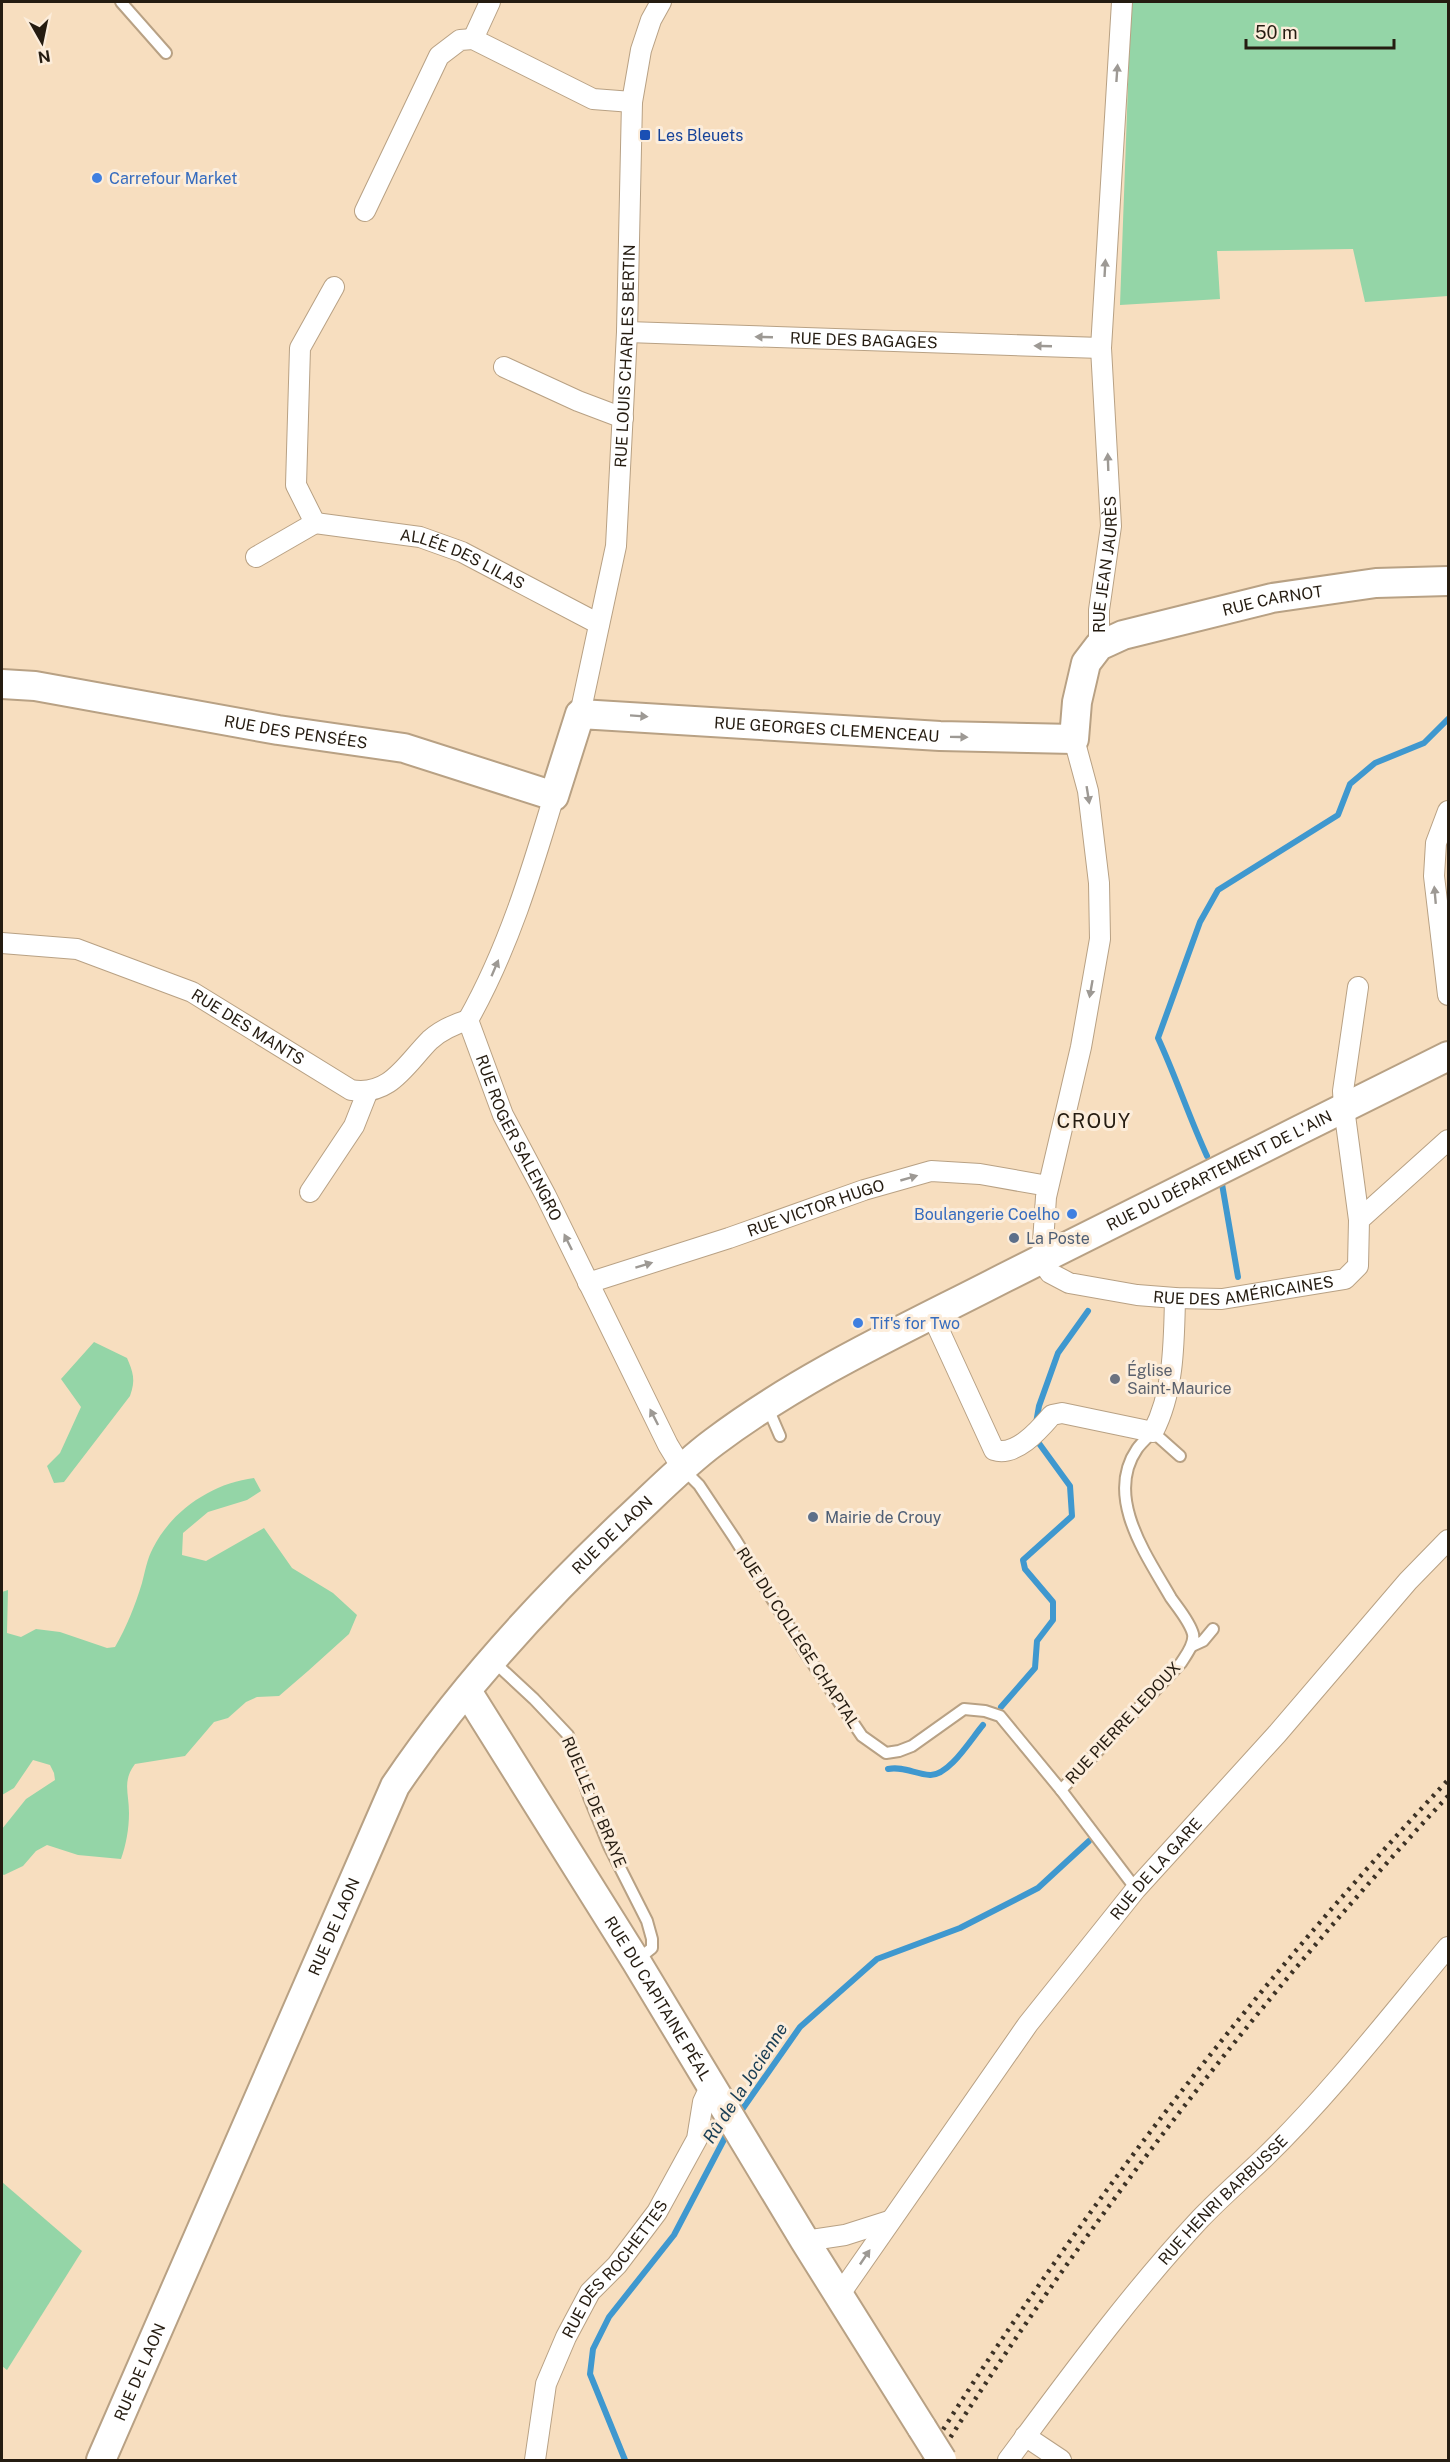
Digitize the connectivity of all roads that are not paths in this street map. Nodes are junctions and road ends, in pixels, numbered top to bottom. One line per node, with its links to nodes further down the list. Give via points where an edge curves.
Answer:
1 (121, 2): 6 (lane)
2 (490, 2): 5 (street)
3 (661, 2): 7 (street, RUE LOUIS CHARLES BERTIN, via 641,50)
4 (1122, 2): 11 (street, RUE JEAN JAURÈS, one-way to 4)
5 (473, 39): 7 (street, via 593,99); 8 (street, via 460,40 439,56)
6 (166, 53)
7 (632, 102): 10 (street, RUE LOUIS CHARLES BERTIN)
8 (366, 211)
9 (334, 287): 14 (street, via 300,348 296,485)
10 (627, 332): 11 (street, RUE DES BAGAGES, one-way to 10); 13 (street, RUE LOUIS CHARLES BERTIN)
11 (1101, 348): 18 (street, RUE JEAN JAURÈS, one-way to 11, via 1099,610 1111,526)
12 (504, 367): 13 (street)
13 (623, 418): 17 (street, RUE LOUIS CHARLES BERTIN, via 616,546)
14 (315, 523): 15 (street); 17 (street, ALLÉE DES LILAS, via 420,537 462,552)
15 (256, 557)
16 (1449, 580): 18 (street, RUE CARNOT, via 1376,583 1272,598 1123,635)
17 (599, 624): 20 (street, RUE LOUIS CHARLES BERTIN)
18 (1099, 646): 21 (street, RUE JEAN JAURÈS, via 1086,663)
19 (2, 684): 22 (street, RUE DES PENSÉES, via 35,686 278,730 404,748)
20 (580, 714): 21 (street, RUE GEORGES CLEMENCEAU, one-way to 21, via 940,736); 22 (street)
21 (1074, 739): 32 (street, RUE JEAN JAURÈS, one-way to 32, via 1088,791 1099,883 1100,939 1081,1047)
22 (554, 796): 27 (street, one-way to 22, via 487,986 523,900)
23 (1449, 812): 26 (street, one-way to 23, via 1434,876 1436,843)
24 (2, 943): 29 (street, RUE DES MANTS, via 77,949 192,992 351,1090)
25 (1358, 987): 30 (street, RUE DES AMÉRICAINES)
26 (1449, 995)
27 (468, 1020): 29 (street, via 431,1039 407,1068); 36 (street, RUE ROGER SALENGRO, one-way to 27, via 503,1115)
28 (1449, 1056): 30 (street, RUE DU DÉPARTEMENT DE L'AIN)
29 (367, 1093): 33 (street, via 354,1126)
30 (1344, 1108): 34 (street, RUE DES AMÉRICAINES); 35 (street, RUE DU DÉPARTEMENT DE L'AIN)
31 (1449, 1140): 34 (street)
32 (1048, 1186): 35 (street, RUE JEAN JAURÈS); 36 (street, RUE VICTOR HUGO, one-way to 32, via 864,1190 931,1172 980,1174)
33 (310, 1192)
34 (1359, 1220): 37 (street, RUE DES AMÉRICAINES, via 1358,1266 1345,1279 1222,1299)
35 (1042, 1258): 37 (street, RUE DES AMÉRICAINES, via 1050,1273 1069,1283); 38 (street, RUE DU DÉPARTEMENT DE L'AIN)
36 (588, 1282): 43 (street, RUE ROGER SALENGRO, one-way to 36)
37 (1175, 1298): 40 (street, via 1174,1354 1161,1416)
38 (932, 1315): 39 (street, RUE DU DÉPARTEMENT DE L'AIN); 40 (street, via 994,1450 1008,1452 1038,1431 1052,1415 1062,1413)
39 (766, 1405): 41 (lane); 43 (street, RUE DU DÉPARTEMENT DE L'AIN)
40 (1153, 1432): 42 (lane); 46 (lane, RUE PIERRE LEDOUX, via 1130,1463 1124,1497 1156,1573 1193,1634)
41 (780, 1436)
42 (1180, 1456)
43 (682, 1468): 47 (street, RUE DE LAON, via 556,1589); 49 (lane, RUE DU COLLEGE CHAPTAL, via 699,1485 862,1736 886,1753 899,1751 964,1709 984,1711 1000,1716)
44 (1449, 1540): 50 (street, RUE DE LA GARE, via 1408,1581 1277,1734)
45 (1213, 1629): 46 (lane, via 1203,1641)
46 (1192, 1646): 49 (lane, RUE PIERRE LEDOUX, via 1181,1663)
47 (491, 1660): 48 (street, RUE DE LAON); 52 (lane, RUELLE DE BRAYE, via 568,1735 605,1836 647,1921 652,1948)
48 (467, 1691): 52 (street, RUE DU CAPITAINE PÉAL); 58 (street, RUE DE LAON, via 395,1786)
49 (1061, 1790): 50 (lane, RUE DU COLLEGE CHAPTAL)
50 (1136, 1889): 54 (street, RUE DE LA GARE, via 1028,2025)
51 (1449, 1947): 57 (street, RUE HENRI BARBUSSE, via 1302,2117 1158,2266)
52 (636, 1961): 53 (street, RUE DU CAPITAINE PÉAL)
53 (711, 2085): 55 (street, RUE DU CAPITAINE PÉAL); 59 (street, RUE DES ROCHETTES, via 703,2102 697,2139 657,2212 617,2265 590,2292 566,2337 546,2384)
54 (889, 2221): 55 (street, via 846,2235); 56 (street, RUE DE LA GARE, one-way to 54)
55 (806, 2241): 56 (street, RUE DU CAPITAINE PÉAL)
56 (840, 2294): 60 (street, RUE DU CAPITAINE PÉAL, bridge)
57 (1025, 2436): 61 (street, RUE HENRI BARBUSSE); 62 (street)
58 (101, 2460)
59 (535, 2460)
60 (942, 2460)
61 (1008, 2460)
62 (1061, 2460)

